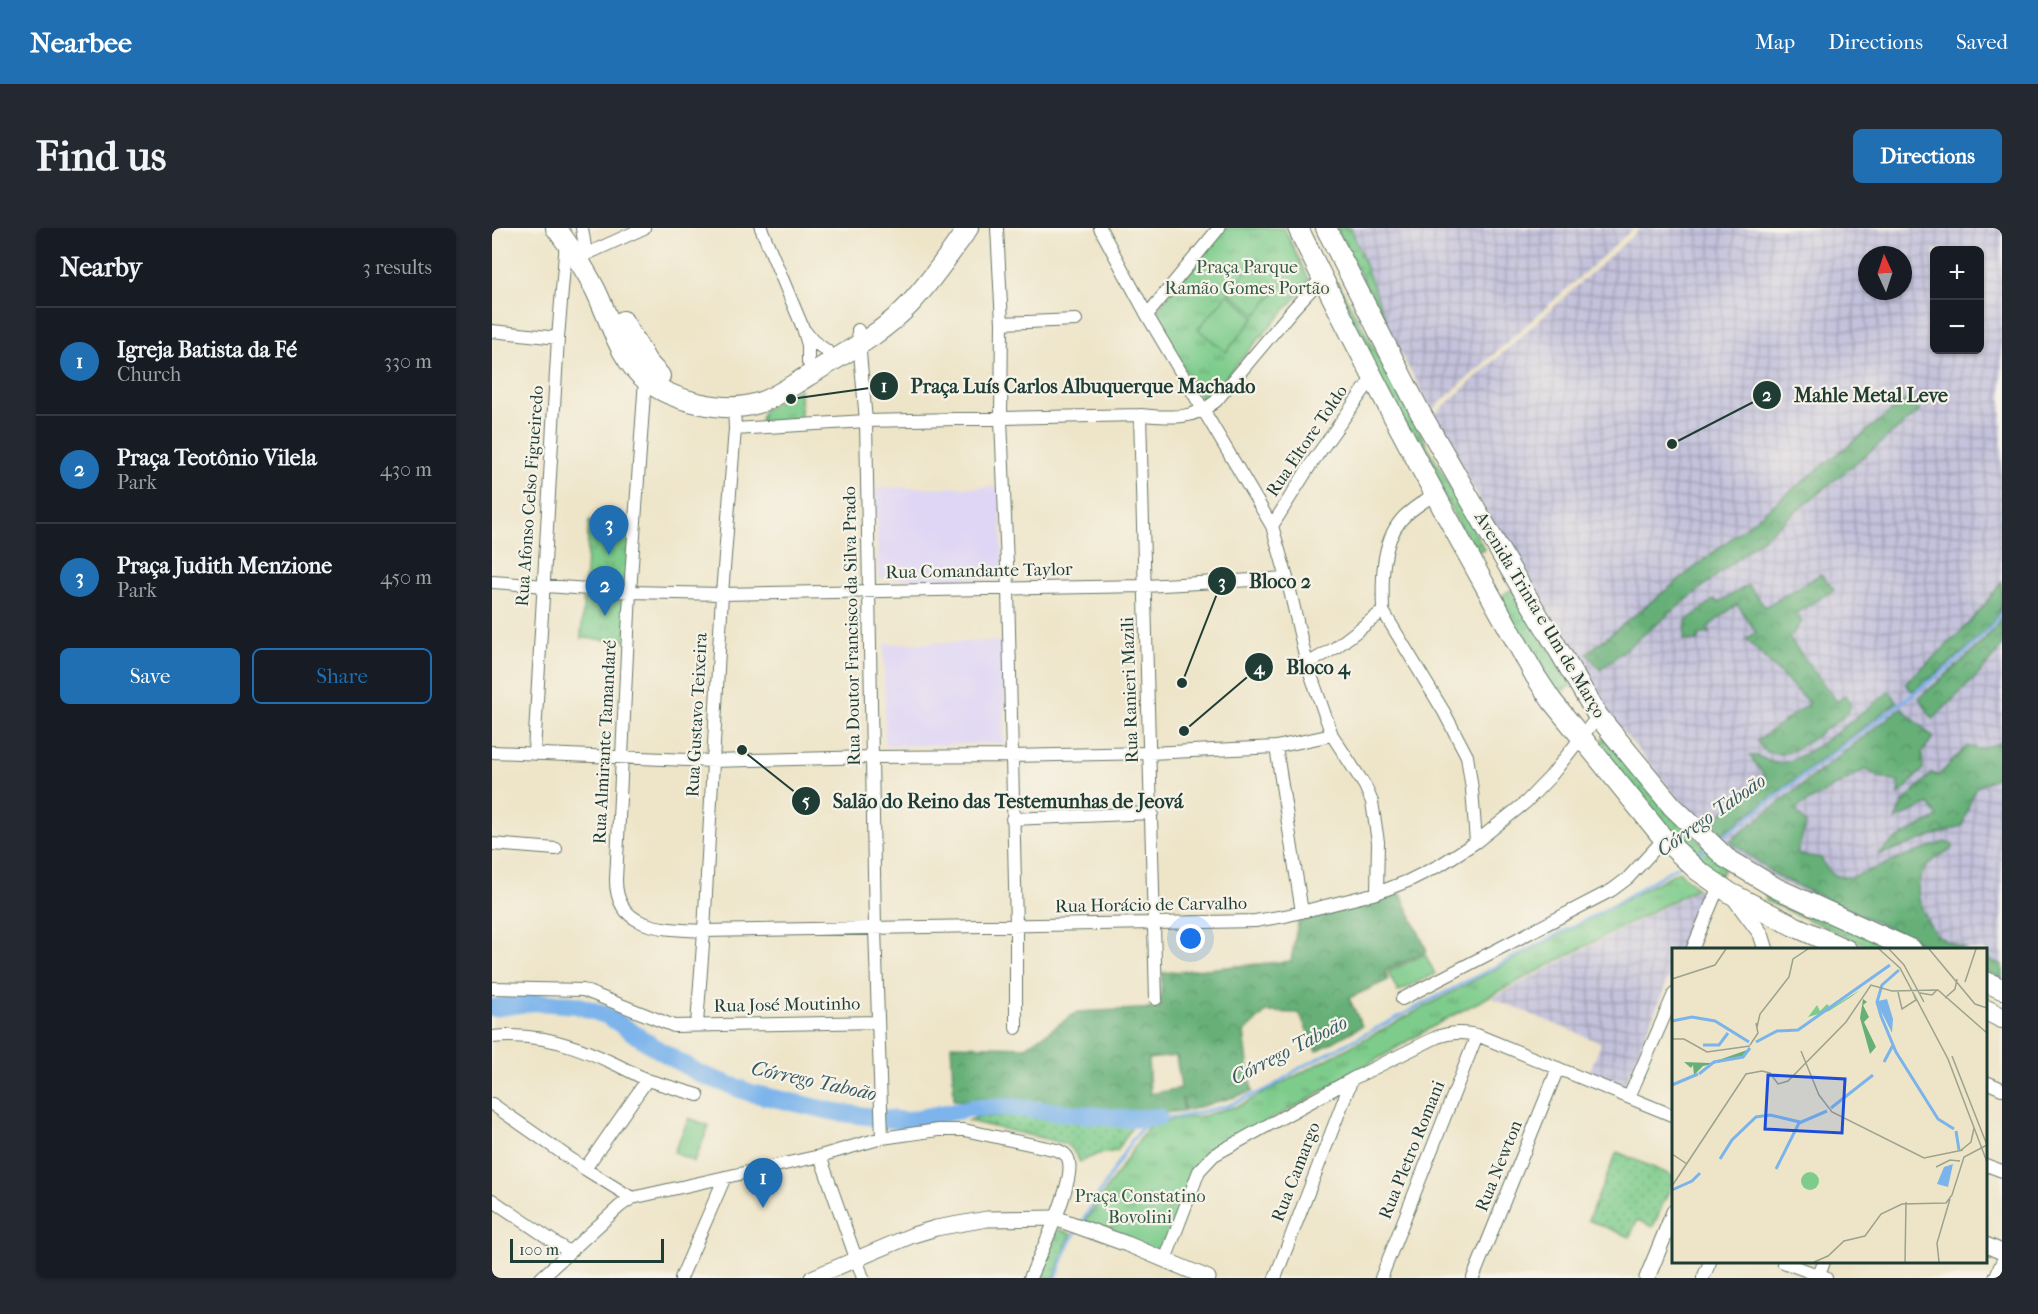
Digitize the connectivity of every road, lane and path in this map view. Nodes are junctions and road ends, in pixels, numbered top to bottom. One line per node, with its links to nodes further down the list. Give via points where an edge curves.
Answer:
1 (644, 228): 11 (street)
2 (761, 228): 17 (street)
3 (951, 228): 19 (main road, via 914,282)
4 (968, 228): 19 (main road, via 909,305 887,324)
5 (997, 228): 15 (street)
6 (1100, 228): 13 (street)
7 (1220, 228): 13 (street)
8 (1298, 228): 12 (main road, Avenida Trinta e Um de Março)
9 (1305, 228): 10 (main road, via 1314,238)
10 (1327, 230): 16 (main road, Avenida Trinta e Um de Março)
11 (575, 238): 20 (street, Rua Afonso Celso Figueiredo); 22 (main road, via 633,340 660,376 677,387 722,397 743,395 762,389); 24 (main road, via 618,340)
12 (1322, 278): 16 (main road, via 1333,275 1341,279); 23 (main road, Avenida Trinta e Um de Março); 27 (street, via 1216,401)
13 (1147, 315): 27 (street)
14 (1076, 320): 15 (street)
15 (1002, 322): 29 (street)
16 (1376, 327): 45 (main road, Avenida Trinta e Um de Março, via 1499,550)
17 (803, 328): 21 (street); 22 (street)
18 (492, 331): 20 (street)
19 (859, 337): 21 (main road); 25 (main road, via 787,388); 30 (street, Rua Doutor Francisco da Silva Prado)
20 (558, 338): 37 (street, Rua Afonso Celso Figueiredo)
21 (827, 351): 22 (main road)
22 (808, 362)
23 (1373, 377): 33 (main road, Avenida Trinta e Um de Março); 34 (street, Rua Eltore Toldo)
24 (645, 380): 26 (main road, via 686,400); 41 (street, Rua Almirante Tamandaré)
25 (754, 404): 26 (main road); 31 (street)
26 (734, 407): 32 (street, Rua Gustavo Teixeira)
27 (1203, 411): 28 (street, via 1171,417); 34 (street)
28 (1140, 415): 29 (street); 38 (street, Rua Ranieri Mazili)
29 (1001, 419): 30 (street); 39 (street)
30 (866, 421): 31 (street); 40 (street, Rua Doutor Francisco da Silva Prado)
31 (757, 428): 32 (street)
32 (735, 429): 42 (street, Rua Gustavo Teixeira)
33 (1434, 494): 43 (street, via 1401,520 1391,537 1382,572); 47 (main road, Avenida Trinta e Um de Março, via 1536,677)
34 (1272, 526): 35 (street)
35 (1287, 578): 38 (street, Rua Comandante Taylor); 44 (street)
36 (492, 582): 37 (street, Rua Comandante Taylor)
37 (542, 586): 41 (street, Rua Comandante Taylor); 50 (street, Rua Afonso Celso Figueiredo)
38 (1145, 586): 39 (street, Rua Comandante Taylor); 51 (street, Rua Ranieri Mazili)
39 (1008, 590): 40 (street, Rua Comandante Taylor); 53 (street)
40 (869, 591): 42 (street, Rua Comandante Taylor); 54 (street, Rua Doutor Francisco da Silva Prado)
41 (630, 592): 42 (street, Rua Comandante Taylor); 52 (street, Rua Almirante Tamandaré)
42 (722, 594): 55 (street, Rua Gustavo Teixeira)
43 (1383, 611): 44 (street); 59 (street, via 1467,756)
44 (1307, 664): 46 (street)
45 (1598, 716): 47 (street, Rua Horácio de Carvalho); 62 (main road, Avenida Trinta e Um de Março, via 1672,806)
46 (1332, 735): 48 (street); 64 (street, via 1372,802 1378,842)
47 (1582, 738): 58 (main road, Avenida Trinta e Um de Março); 59 (street, Rua Horácio de Carvalho, via 1526,802)
48 (1276, 747): 51 (street); 65 (street)
49 (492, 752): 50 (street)
50 (534, 752): 52 (street)
51 (1150, 753): 53 (street); 56 (street, Rua Ranieri Mazili)
52 (623, 756): 55 (street); 66 (street, Rua Almirante Tamandaré, via 616,892 625,911)
53 (1010, 756): 54 (street); 57 (street)
54 (872, 757): 55 (street); 69 (street, Rua Doutor Francisco da Silva Prado)
55 (712, 761): 70 (street, Rua Gustavo Teixeira)
56 (1152, 813): 57 (street); 67 (street, Rua Ranieri Mazili)
57 (1012, 819): 68 (street)
58 (1664, 839): 63 (main road, Avenida Trinta e Um de Março, via 1697,870); 79 (street, via 1612,890)
59 (1476, 842): 64 (street, Rua Horácio de Carvalho, via 1429,870)
60 (492, 844): 61 (street)
61 (556, 849)
62 (1725, 856): 63 (street); 74 (main road, Avenida Trinta e Um de Março, via 1776,888)
63 (1725, 889): 71 (street); 72 (street, via 1761,934); 73 (main road, Avenida Trinta e Um de Março)
64 (1377, 893): 65 (street, Rua Horácio de Carvalho)
65 (1302, 912): 67 (street, Rua Horácio de Carvalho, via 1269,920)
66 (635, 920): 70 (street, Rua Horácio de Carvalho, via 651,926)
67 (1155, 923): 68 (street, Rua Horácio de Carvalho); 78 (street, Rua Ranieri Mazili)
68 (1016, 926): 69 (street, Rua Horácio de Carvalho); 85 (street)
69 (875, 928): 70 (street, Rua Horácio de Carvalho); 83 (street, Rua Doutor Francisco da Silva Prado)
70 (704, 931): 84 (street, Rua Gustavo Teixeira)
71 (1693, 948)
72 (1765, 948)
73 (1843, 948)
74 (1908, 948)
75 (1987, 982): 77 (main road)
76 (492, 987): 84 (street, Rua José Moutinho, via 583,990 674,1026)
77 (2002, 989)
78 (1156, 999)
79 (1402, 999)
80 (1672, 999): 94 (street)
81 (1987, 1010): 82 (main road)
82 (2002, 1018)
83 (878, 1022): 84 (street, Rua José Moutinho); 97 (street, Rua Doutor Francisco da Silva Prado)
84 (697, 1024)
85 (1016, 1028)
86 (1477, 1035): 88 (street); 89 (street, via 1450,1032); 123 (street, Rua Pletro Romani)
87 (492, 1037): 90 (street, via 513,1035 561,1043 586,1050)
88 (1558, 1068): 94 (street); 124 (street, Rua Newton)
89 (1352, 1079): 111 (street, via 1214,1155 1199,1171); 122 (street, Rua Camargo)
90 (647, 1080): 93 (street); 100 (street)
91 (1987, 1082): 92 (street)
92 (2002, 1089)
93 (698, 1095)
94 (1629, 1097): 96 (street)
95 (492, 1104): 100 (street)
96 (1672, 1115)
97 (882, 1136): 98 (street); 106 (street, via 964,1130 1057,1150 1069,1160 1070,1174)
98 (820, 1156): 102 (street); 110 (street)
99 (1987, 1165): 101 (street)
100 (585, 1169): 103 (street)
101 (2002, 1171)
102 (725, 1177): 103 (street); 117 (street)
103 (632, 1198): 108 (street)
104 (492, 1200): 108 (street)
105 (1672, 1217): 125 (street)
106 (1061, 1220): 110 (street, via 987,1219 945,1226 913,1235); 111 (street); 120 (street)
107 (1987, 1245): 109 (street)
108 (569, 1252): 116 (street)
109 (2002, 1252)
110 (856, 1260): 118 (street); 119 (street)
111 (1165, 1260): 121 (street)
112 (2002, 1262): 127 (street)
113 (1710, 1263): 126 (street)
114 (1786, 1263): 115 (street)
115 (1821, 1277)
116 (541, 1278)
117 (681, 1278)
118 (812, 1278)
119 (863, 1278)
120 (1030, 1278)
121 (1208, 1278)
122 (1275, 1278)
123 (1381, 1278)
124 (1473, 1278)
125 (1647, 1278)
126 (1703, 1278)
127 (1995, 1278)

